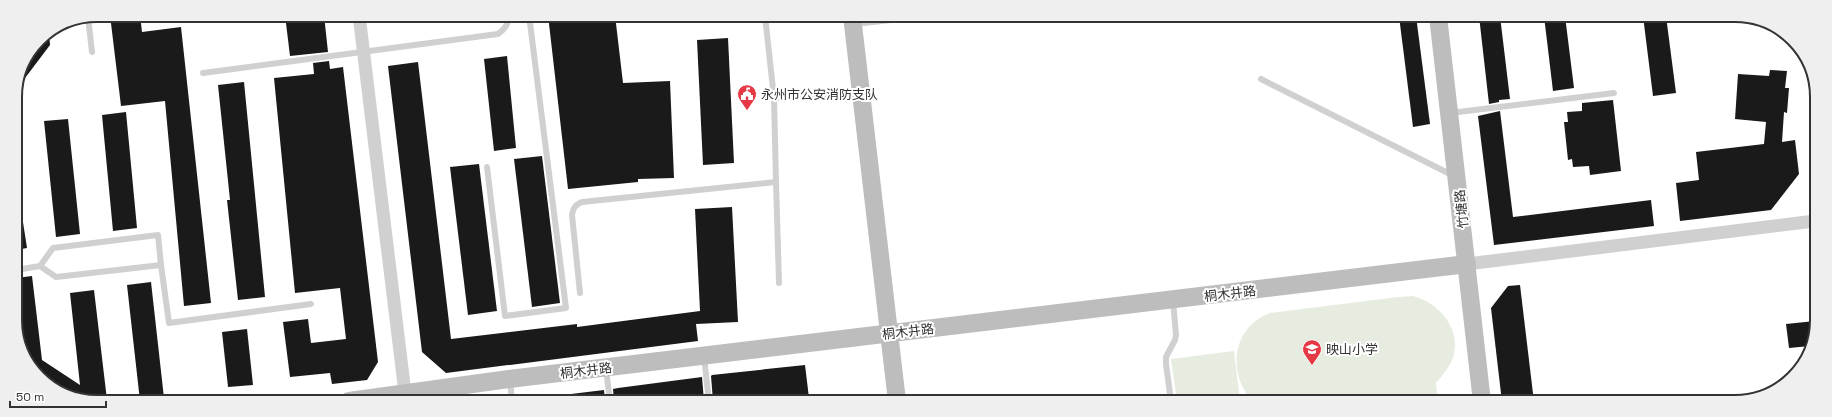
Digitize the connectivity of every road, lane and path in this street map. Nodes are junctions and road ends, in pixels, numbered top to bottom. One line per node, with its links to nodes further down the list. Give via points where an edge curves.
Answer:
1 (89, 22): 9 (lane)
2 (360, 22): 8 (street)
3 (508, 22): 8 (lane, via 505,29 498,34)
4 (530, 22): 16 (lane, via 566,308 505,316)
5 (766, 22): 14 (lane)
6 (853, 22): 12 (street)
7 (1439, 22): 15 (street, 竹塘路)
8 (363, 51): 10 (lane); 32 (street)
9 (92, 52)
10 (203, 73)
11 (1261, 79): 17 (lane)
12 (861, 91): 14 (lane); 28 (street)
13 (1614, 93): 15 (lane)
14 (774, 98): 18 (lane)
15 (1450, 113): 17 (street, 竹塘路)
16 (487, 167)
17 (1457, 178): 20 (street, 竹塘路)
18 (776, 182): 24 (lane); 25 (lane, via 576,204 572,215)
19 (1810, 222): 20 (street)
20 (1467, 264): 26 (street, 桐木井路); 39 (street, 竹塘路)
21 (161, 265): 22 (lane, via 56,277); 22 (lane, via 158,235 53,248); 27 (lane, via 169,323)
22 (40, 266): 23 (lane)
23 (22, 269)
24 (779, 283)
25 (580, 293)
26 (1173, 299): 28 (street, 桐木井路); 38 (lane, via 1176,335 1166,357)
27 (311, 304)
28 (888, 333): 29 (street, 桐木井路); 37 (street)
29 (704, 356): 30 (street, 桐木井路); 36 (lane)
30 (606, 367): 31 (street, 桐木井路); 35 (lane)
31 (509, 379): 33 (street, 桐木井路); 34 (lane)
32 (405, 395)
33 (417, 395)
34 (511, 395)
35 (609, 395)
36 (708, 395)
37 (896, 395)
38 (1169, 395)
39 (1481, 395)

